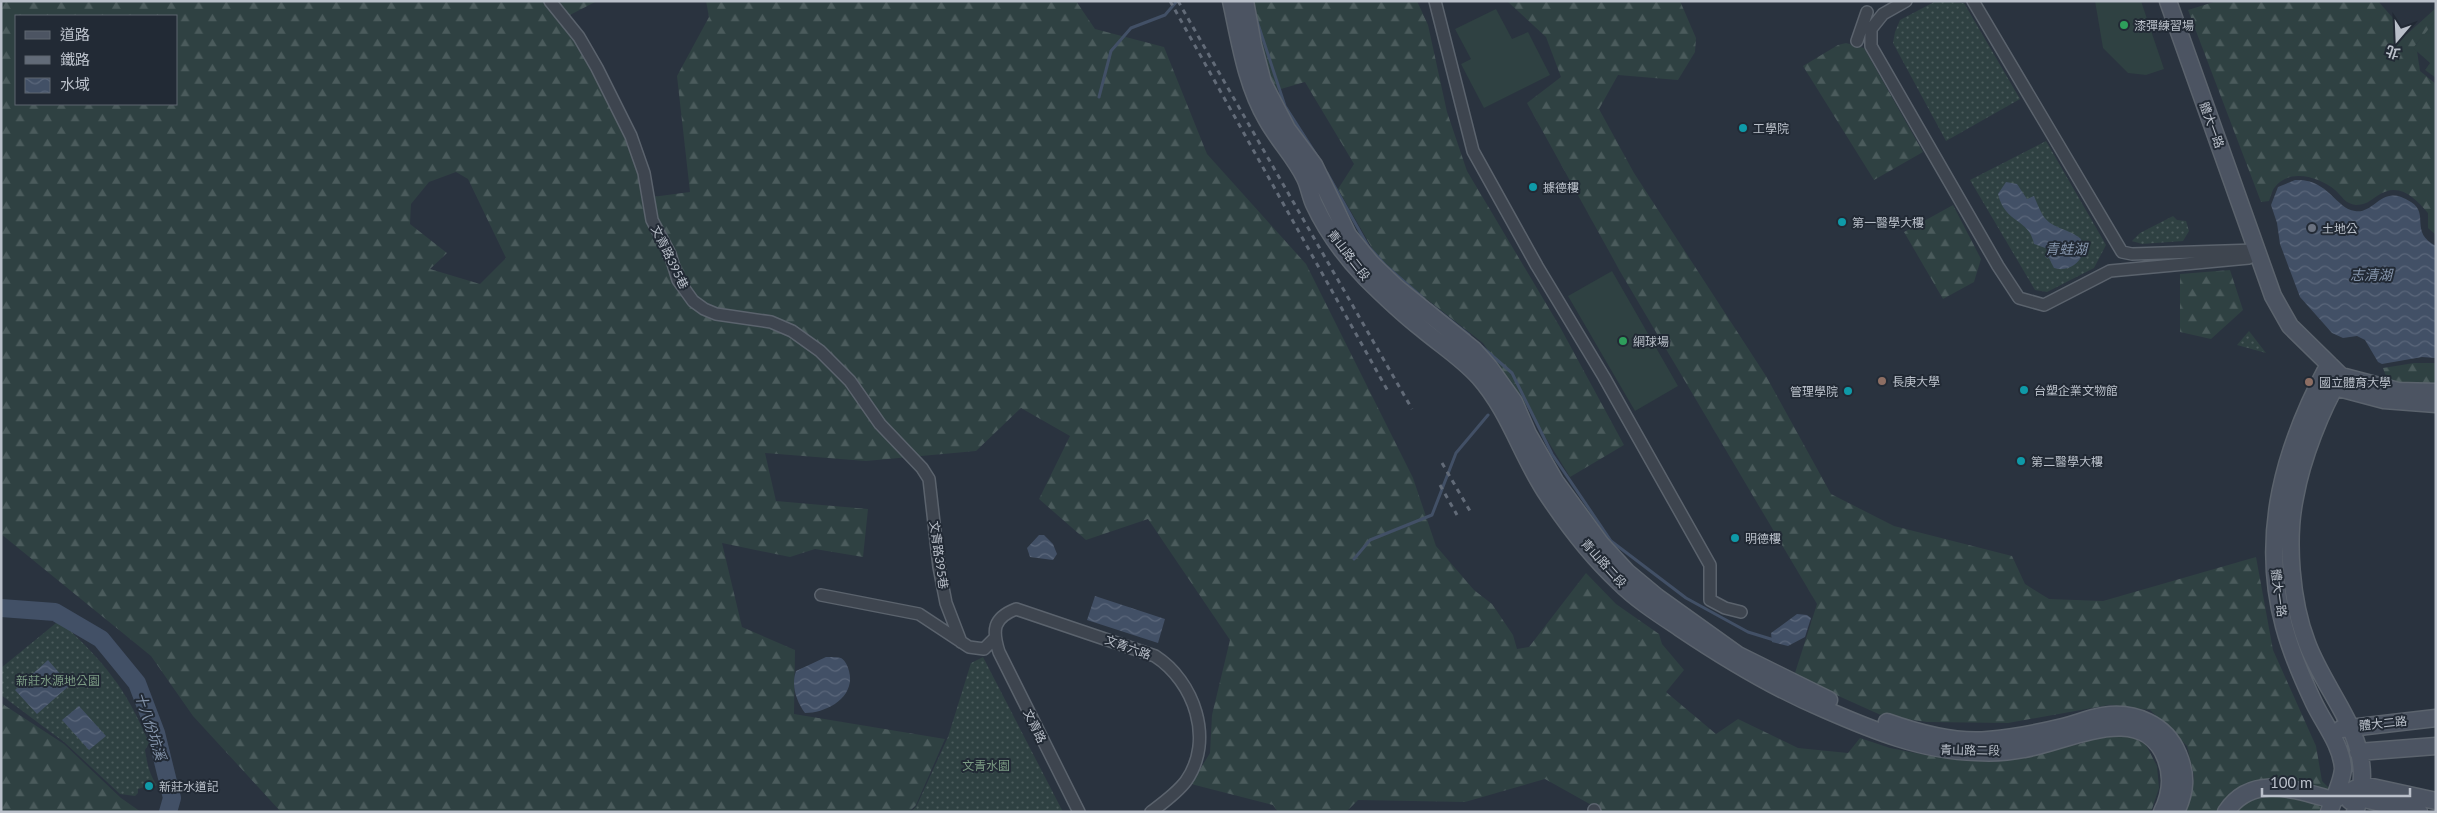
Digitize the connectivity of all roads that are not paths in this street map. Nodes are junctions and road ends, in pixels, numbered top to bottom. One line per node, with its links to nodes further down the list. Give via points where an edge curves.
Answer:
1 (550, 1): 18 (street, 文青路395巷, via 579,37 598,68 631,136 644,173 652,220 670,254 678,280 693,301 716,314 771,322 792,331 820,351 850,382 880,424 922,468 929,479 946,603)
2 (1231, 1): 29 (street, 青山路二段, via 1242,57 1266,118 1305,177 1314,203 1339,247 1388,300 1465,362 1480,379 1505,414 1546,494 1594,556 1620,583 1650,608 1730,662 1783,691 1856,723 1935,749 1977,753 2024,750 2116,726 2135,728 2152,737 2169,766 2171,785)
3 (1245, 1): 30 (street, 青山路二段, via 1263,83 1287,129 1314,165 1348,235 1397,288 1474,350 1489,367 1514,402 1555,481 1626,572 1738,655 1831,701 1901,727 1944,737 1986,740 2036,733 2118,714 2149,722 2171,740 2184,770 2185,785)
4 (1435, 1): 16 (street, via 1472,151 1710,565 1710,600)
5 (1906, 1): 11 (street, via 1883,14 1871,29 1871,46 2018,298 2044,305 2110,271)
6 (1973, 1): 11 (street, via 2122,252)
7 (2165, 2): 11 (street, 體大一路)
8 (1867, 12): 9 (street)
9 (1857, 41)
10 (2230, 242): 11 (street)
11 (2247, 255): 12 (street, 體大一路, via 2268,310 2285,335)
12 (2332, 376): 13 (street, via 2398,391); 14 (street, via 2384,400); 20 (street, 體大一路, via 2295,497 2291,555 2307,643); 21 (street, 體大一路, via 2303,418 2284,469 2278,497 2274,555 2277,598 2292,653 2315,704)
13 (2436, 392)
14 (2436, 404)
15 (821, 595): 18 (street, via 919,614)
16 (1741, 612)
17 (995, 638): 18 (street, via 984,648 969,647); 27 (street, 文青路); 28 (street, 文青六路, via 996,624 1003,614 1016,609 1138,649 1170,666 1189,692 1199,746 1186,781)
18 (961, 642)
19 (2436, 718): 20 (street, 體大二路)
20 (2352, 726): 21 (street, 體大二路); 23 (street, 體大一路)
21 (2332, 732): 26 (street, 體大一路, via 2343,769)
22 (2436, 746): 23 (street)
23 (2358, 752): 24 (street, 體大一路)
24 (2359, 799): 25 (street); 26 (street); 33 (street)
25 (2436, 800)
26 (2331, 806): 31 (street, via 2285,788 2269,786 2240,797); 32 (street, via 2283,794 2262,794 2244,802)
27 (1079, 812)
28 (1151, 812)
29 (2162, 812)
30 (2176, 812)
31 (2226, 812)
32 (2234, 812)
33 (2419, 812)

